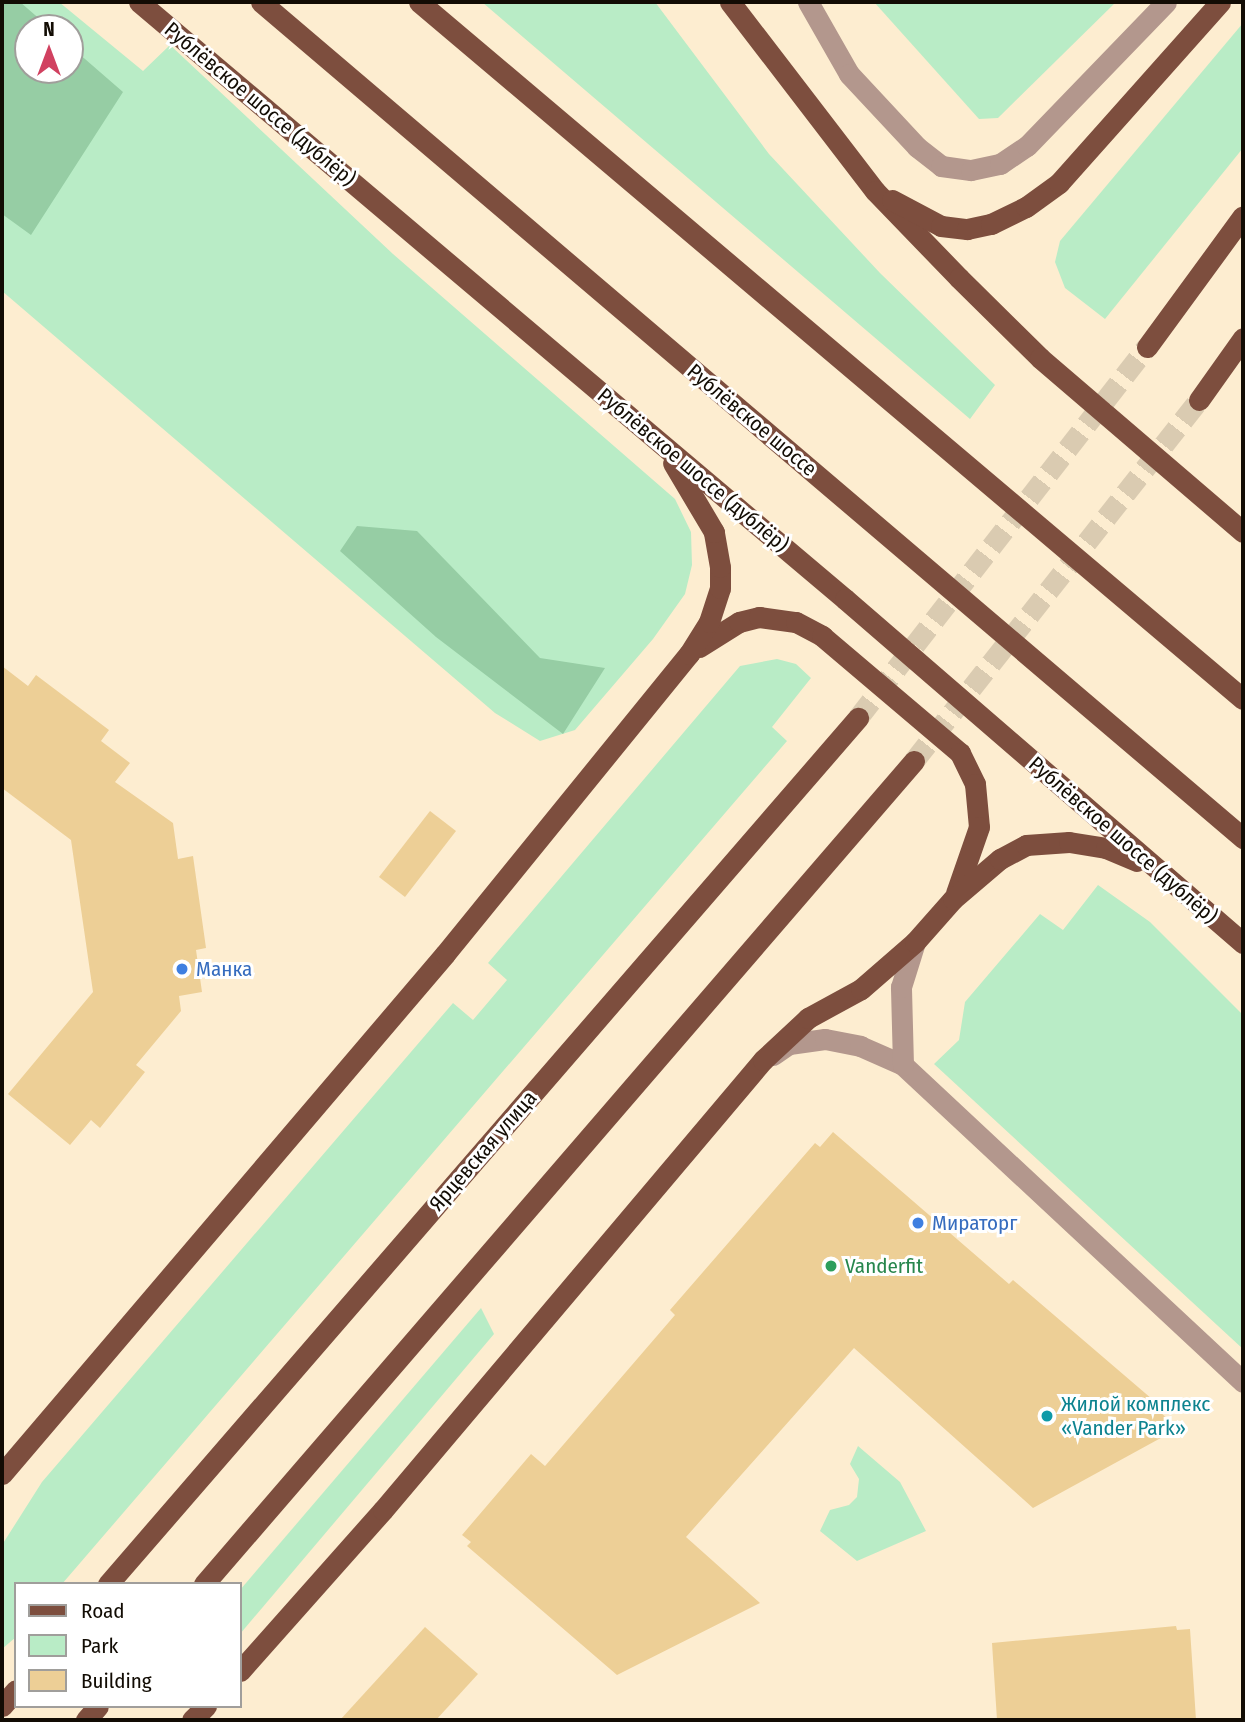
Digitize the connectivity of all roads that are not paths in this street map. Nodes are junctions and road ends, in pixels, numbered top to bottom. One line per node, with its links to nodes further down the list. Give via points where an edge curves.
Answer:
1 (139, 2): 13 (main road, Рублёвское шоссе (дублёр))
2 (261, 2): 19 (main road, Рублёвское шоссе)
3 (419, 2): 16 (main road)
4 (730, 2): 8 (main road)
5 (808, 2): 6 (street, via 849,74 917,147 941,166 971,170 1000,164 1027,146)
6 (1166, 2)
7 (1220, 2): 8 (main road, via 1059,183 1026,208 990,225 967,229 941,226)
8 (875, 191): 14 (main road, via 1040,358)
9 (1243, 216): 11 (main road)
10 (1243, 338): 12 (main road)
11 (1147, 347)
12 (1199, 400)
13 (659, 441): 15 (main road, via 701,505 714,532 720,567 720,588 709,622); 20 (main road, Рублёвское шоссе (дублёр))
14 (1240, 524)
15 (689, 654): 21 (main road, via 739,622 759,617 796,622 822,636 960,753 975,784 979,827 971,860); 27 (main road, via 445,954)
16 (1243, 699)
17 (858, 718): 28 (main road, Ярцевская улица)
18 (914, 761): 29 (main road)
19 (1243, 838)
20 (1157, 871): 21 (main road, via 1106,848 1069,842 1026,845 1000,859); 23 (main road, Рублёвское шоссе (дублёр))
21 (953, 899): 22 (main road)
22 (915, 942): 24 (main road, via 861,989 808,1018); 25 (street, via 901,987)
23 (1243, 943)
24 (763, 1060): 25 (street, via 789,1044 825,1039 860,1046); 30 (main road, via 392,1499)
25 (902, 1065): 26 (street)
26 (1243, 1382)
27 (2, 1474)
28 (109, 1582)
29 (206, 1582)
30 (242, 1669)
31 (14, 1692): 32 (main road)
32 (2, 1706)

